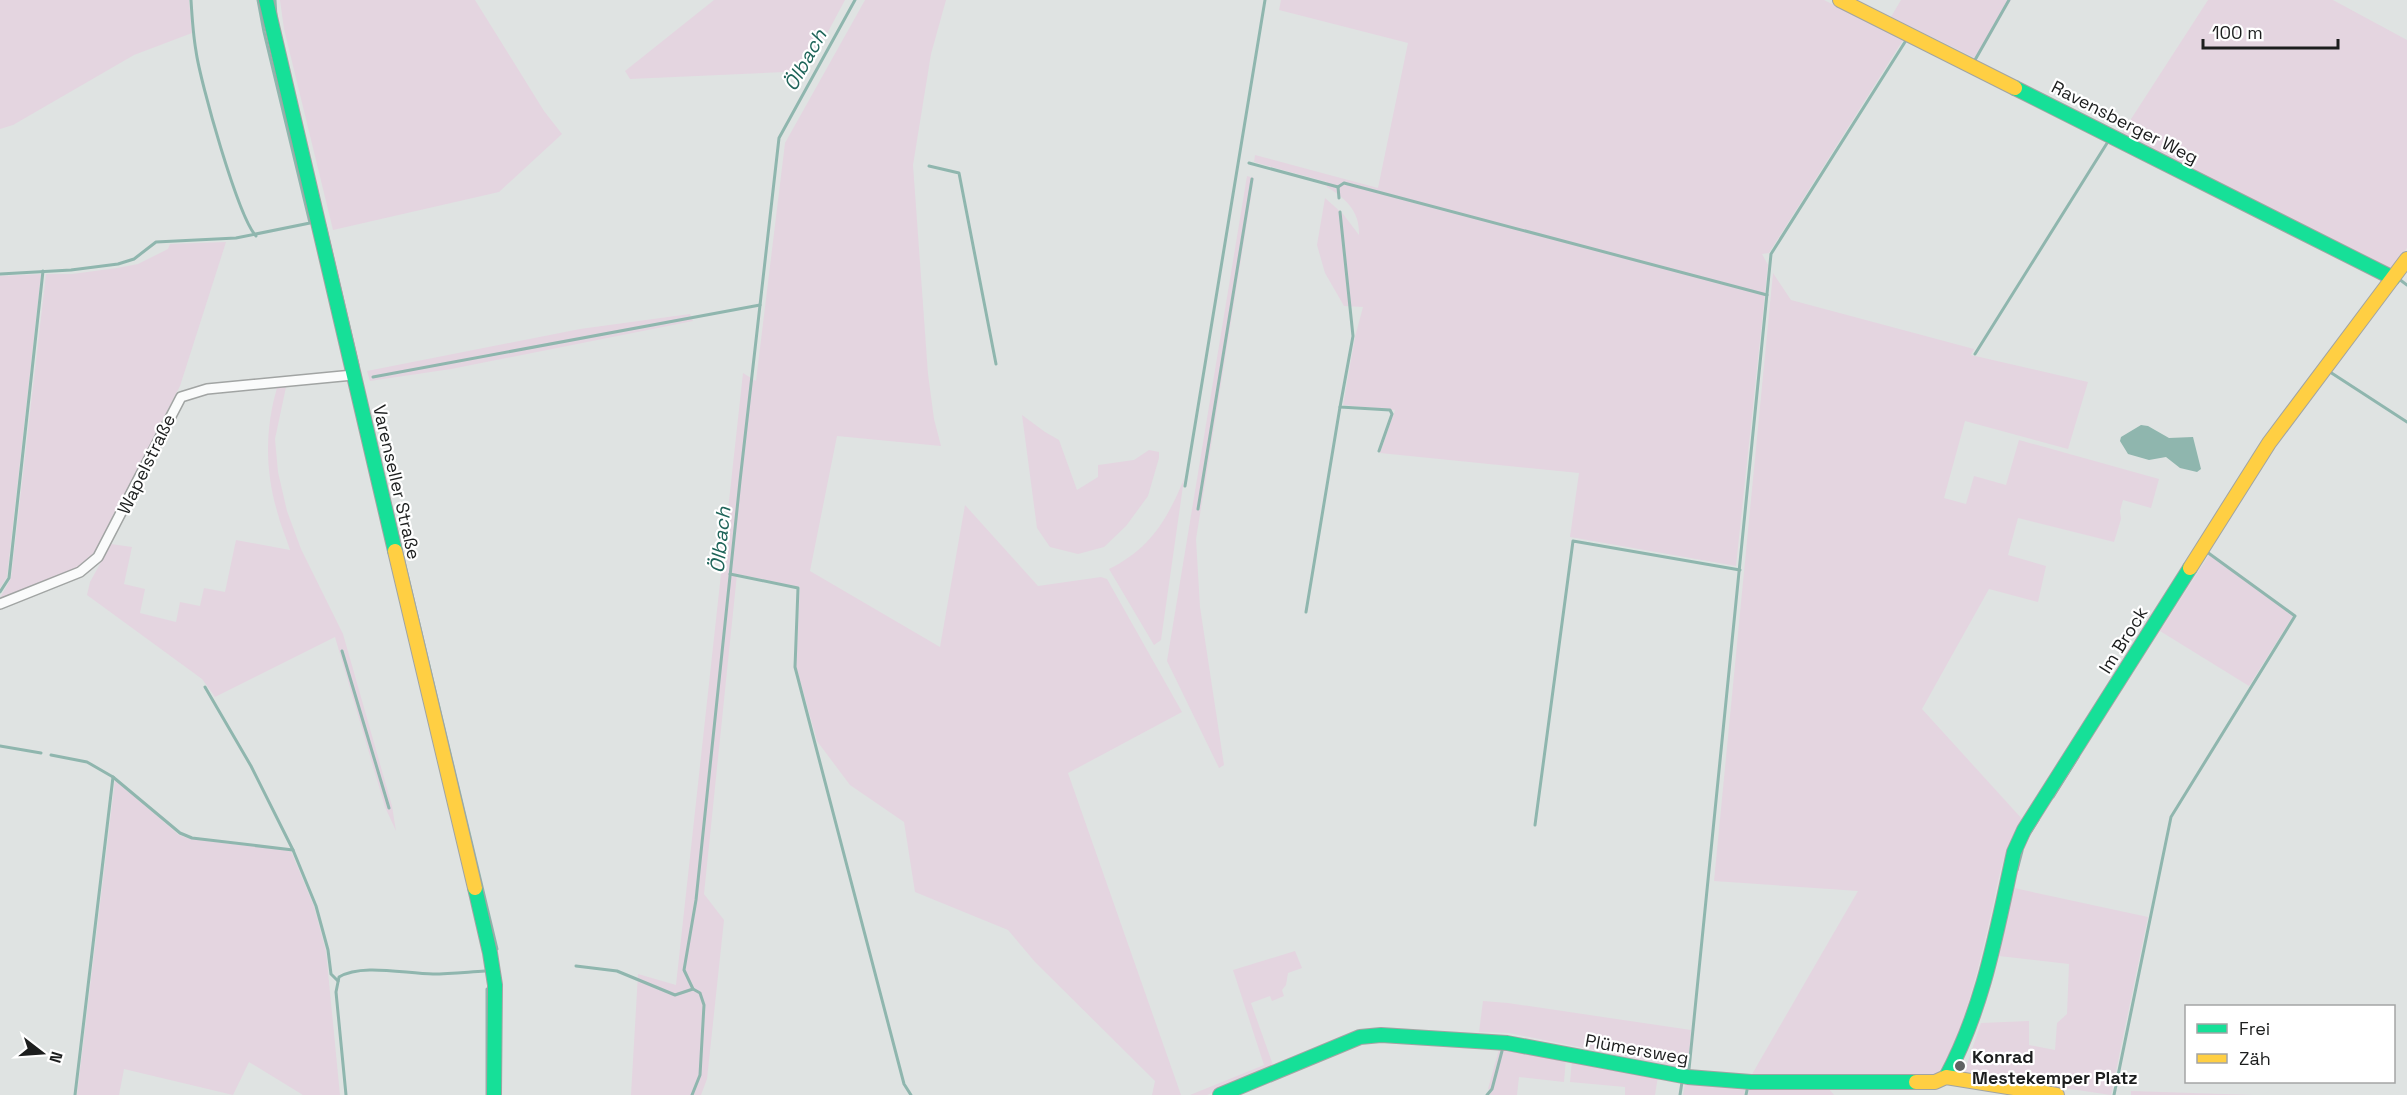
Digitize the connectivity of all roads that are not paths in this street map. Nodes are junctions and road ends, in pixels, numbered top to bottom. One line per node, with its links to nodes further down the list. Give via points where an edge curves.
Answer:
1 (266, 0): 5 (street, Varenseller Straße)
2 (1840, 0): 4 (street, Ravensberger Weg)
3 (2407, 259): 4 (street, Im Brock)
4 (2393, 278): 7 (street, Im Brock, via 2269,443 2024,830 2014,852 1978,1008)
5 (353, 375): 6 (street, Wapelstraße, via 207,389 181,397 98,557 80,572); 9 (street, Varenseller Straße, via 493,971)
6 (0, 604)
7 (1946, 1077): 8 (street, Plümersweg, via 1935,1082); 11 (street, Plümersweg)
8 (1840, 1089): 10 (street, Plümersweg, via 1658,1073 1508,1043 1381,1035 1360,1037)
9 (494, 1095)
10 (1220, 1095)
11 (2057, 1095)

